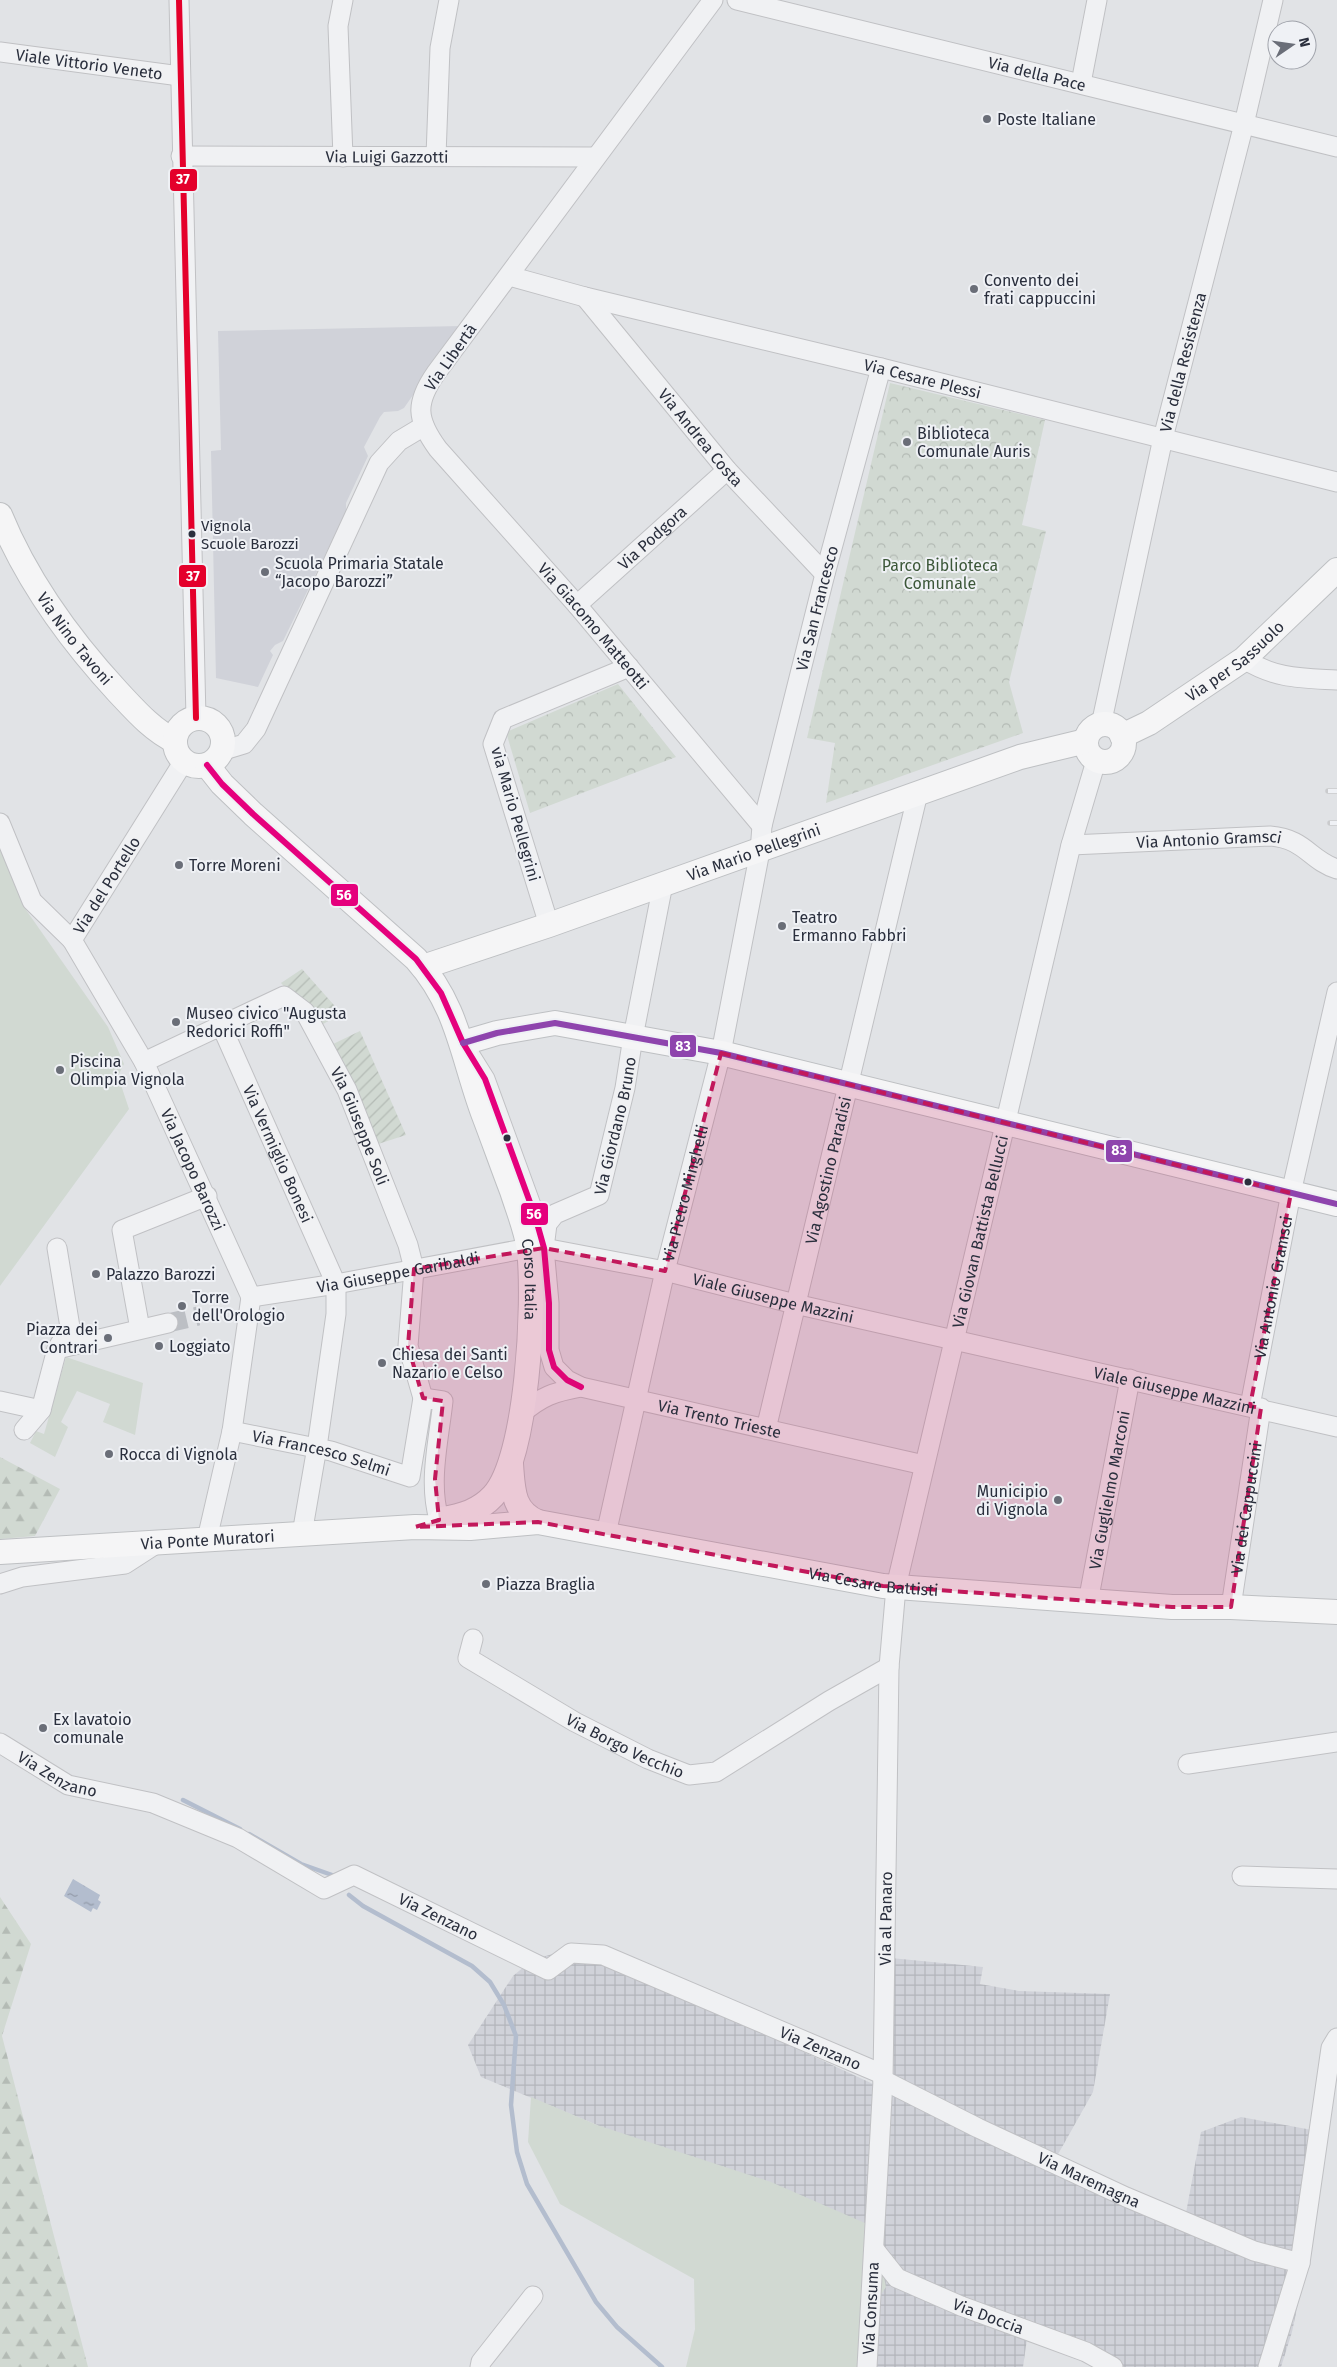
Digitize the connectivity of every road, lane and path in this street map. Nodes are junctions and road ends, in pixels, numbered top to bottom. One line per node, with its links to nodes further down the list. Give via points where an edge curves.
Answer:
1 (178, 0): 9 (street, Viale Vittorio Veneto)
2 (343, 0): 15 (street, via 338,26)
3 (449, 0): 14 (street, via 440,48)
4 (713, 0): 16 (street, Via Libertà)
5 (737, 0): 10 (street, Via della Pace)
6 (1096, 0): 10 (street)
7 (1273, 0): 11 (street, Via della Resistenza)
8 (0, 52): 9 (street, Viale Vittorio Veneto)
9 (180, 76): 13 (street, Viale Vittorio Veneto)
10 (1081, 83): 11 (street, Via della Pace)
11 (1244, 124): 12 (street, Via della Pace); 21 (street, Via della Resistenza)
12 (1337, 147)
13 (181, 156): 15 (street, Via Luigi Gazzotti); 31 (street, Viale Vittorio Veneto)
14 (436, 156): 15 (street, Via Luigi Gazzotti); 16 (street, Via Luigi Gazzotti)
15 (342, 157)
16 (595, 157): 17 (street, Via Libertà)
17 (509, 276): 18 (street, Via Cesare Plessi); 20 (street, Via Libertà, via 429,384 420,402)
18 (585, 297): 19 (street, Via Cesare Plessi); 22 (street, Via Andrea Costa)
19 (881, 368): 21 (street, Via Cesare Plessi); 26 (street, Via San Francesco)
20 (424, 426): 27 (street, Via Giacomo Matteotti, via 438,449 477,495); 35 (street, via 399,441 379,463 256,729 244,744)
21 (1163, 438): 23 (street, Via Cesare Plessi); 33 (street, Via della Resistenza)
22 (727, 470): 26 (street, Via Andrea Costa); 27 (street, Via Podgora)
23 (1337, 482)
24 (0, 515): 34 (main road, Via Nino Tavoni, via 44,596 78,646 130,704)
25 (1337, 570): 28 (main road, Via per Sassuolo)
26 (825, 574): 38 (street, Via San Francesco)
27 (578, 605): 29 (street, Via Giacomo Matteotti)
28 (1244, 659): 30 (street, via 1260,669 1282,676); 32 (main road, Via per Sassuolo, via 1149,723)
29 (629, 667): 38 (street, Via Giacomo Matteotti); 43 (street, via Mario Pellegrini, via 503,719 493,744)
30 (1337, 680)
31 (196, 718): 34 (main road, via 181,726); 35 (main road, via 208,720 218,728 222,739)
32 (1122, 736): 33 (main road, via 1114,726); 33 (main road, Via Mario Pellegrini, via 1124,747 1118,758 1108,762)
33 (1094, 742): 36 (main road, Via Mario Pellegrini, via 1027,755); 39 (street, Via Giovan Battista Bellucci)
34 (179, 751): 35 (main road, via 195,766); 44 (street, Via del Portello)
35 (214, 758): 45 (main road, via 222,784)
36 (918, 793): 40 (main road, Via Mario Pellegrini); 52 (street, Via Agostino Paradisi)
37 (0, 823): 44 (street, Via del Portello, via 32,902)
38 (762, 826): 40 (street, Via San Francesco)
39 (1071, 845): 41 (street, Via Antonio Gramsci, via 1284,837); 53 (street, Via Giovan Battista Bellucci)
40 (760, 851): 42 (main road, Via Mario Pellegrini); 50 (street, Via Pietro Minghelli)
41 (1337, 869)
42 (663, 884): 43 (main road, Via Mario Pellegrini); 48 (street, Via Giordano Bruno)
43 (549, 925): 45 (main road, Via Mario Pellegrini)
44 (72, 940): 51 (street, Via Jacopo Barozzi)
45 (423, 967): 49 (main road, Corso Italia, via 441,993)
46 (1337, 992): 54 (street, Via Antonio Gramsci)
47 (221, 1024): 51 (street); 59 (street, Via Giuseppe Soli, via 284,996 305,1012 347,1090 408,1245); 61 (street, Via Vermiglio Bonesi)
48 (633, 1037): 49 (main road, via 555,1023); 50 (main road); 58 (street, Via Giordano Bruno, via 625,1088 599,1195 555,1214)
49 (463, 1043): 58 (main road, Corso Italia, via 473,1084 522,1220)
50 (721, 1053): 52 (main road); 60 (street, Via Pietro Minghelli)
51 (144, 1062): 55 (street, Via Jacopo Barozzi)
52 (848, 1084): 53 (main road); 63 (street, Via Agostino Paradisi)
53 (1006, 1123): 54 (main road); 66 (street, Via Giovan Battista Bellucci)
54 (1291, 1193): 56 (main road); 73 (street, Via Antonio Gramsci)
55 (207, 1196): 62 (street, Via Jacopo Barozzi); 65 (street, via 122,1230)
56 (1337, 1204)
57 (57, 1248): 67 (street, via 70,1327)
58 (536, 1248): 59 (street, Via Giuseppe Garibaldi); 60 (street, Viale Giuseppe Mazzini); 69 (street, Corso Italia, via 549,1303 549,1350 554,1367 567,1380); 75 (main road, Corso Italia, via 530,1338)
59 (414, 1269): 61 (street, Via Giuseppe Garibaldi); 70 (street, Via Giuseppe Soli, via 408,1346)
60 (665, 1271): 63 (street, Viale Giuseppe Mazzini); 71 (street, Via Pietro Minghelli)
61 (336, 1284): 62 (street, Via Giuseppe Garibaldi); 80 (street, via 336,1314)
62 (251, 1297): 79 (street)
63 (795, 1304): 66 (street, Viale Giuseppe Mazzini); 77 (street, Via Agostino Paradisi)
64 (168, 1323): 65 (street)
65 (140, 1329): 67 (street)
66 (949, 1339): 68 (street, Viale Giuseppe Mazzini); 82 (street, Via Giovan Battista Bellucci)
67 (57, 1349): 74 (street)
68 (1130, 1380): 73 (street, Viale Giuseppe Mazzini); 93 (street, Via Guglielmo Marconi)
69 (581, 1387): 71 (street, Via Trento Trieste); 75 (street, Via Trento Trieste, via 554,1392)
70 (423, 1398): 80 (street, Via Francesco Selmi, via 410,1478); 83 (street, via 443,1401 434,1503)
71 (636, 1398): 77 (street, Via Trento Trieste); 87 (street, Via Pietro Minghelli)
72 (0, 1401): 74 (street)
73 (1256, 1407): 76 (street, Viale Giuseppe Mazzini); 94 (street, Via dei Cappuccini)
74 (41, 1410): 78 (street)
75 (520, 1414): 81 (main road, Corso Italia)
76 (1337, 1427)
77 (766, 1429): 82 (street, Via Trento Trieste)
78 (24, 1430)
79 (232, 1430): 80 (street, Via Francesco Selmi); 88 (street)
80 (317, 1447): 86 (street)
81 (511, 1464): 83 (main road, Corso Italia, via 494,1495 483,1505 471,1512); 84 (main road, Corso Italia, via 519,1507 526,1517)
82 (924, 1465): 92 (street, Via Giovan Battista Bellucci)
83 (439, 1519): 85 (main road, Corso Italia)
84 (538, 1522): 85 (main road, Via Cesare Battisti, via 470,1528); 87 (main road, Via Cesare Battisti)
85 (414, 1527): 86 (main road, Via Ponte Muratori)
86 (302, 1534): 88 (main road, Via Ponte Muratori)
87 (606, 1534): 92 (main road, Via Cesare Battisti)
88 (207, 1539): 89 (main road, Via Ponte Muratori)
89 (159, 1542): 90 (main road, Via Ponte Muratori); 91 (street, via 125,1564 22,1577)
90 (0, 1552)
91 (0, 1584)
92 (896, 1588): 93 (main road, Via Cesare Battisti); 97 (street, Via al Panaro)
93 (1088, 1602): 94 (main road, Via Cesare Battisti)
94 (1231, 1607): 95 (main road, Via Cesare Battisti)
95 (1337, 1612)
96 (473, 1639): 97 (street, Via Borgo Vecchio, via 468,1658 575,1722 648,1759 689,1775 716,1772 829,1700)
97 (889, 1667): 104 (street, Via al Panaro)
98 (1337, 1742): 100 (street)
99 (0, 1743): 104 (street, Via Zenzano, via 68,1785 153,1803 238,1838 324,1889 354,1875 548,1970 571,1953 603,1955)
100 (1188, 1764)
101 (1242, 1876): 102 (street)
102 (1337, 1879)
103 (1337, 2038): 106 (street, via 1331,2048)
104 (882, 2077): 105 (street, Via al Panaro); 106 (street, Via Maremagna, via 978,2128 1126,2197 1254,2251)
105 (874, 2249): 109 (street, Via Consuma); 110 (street, Via Doccia, via 897,2278 961,2306 1086,2352)
106 (1300, 2263): 111 (street)
107 (533, 2296): 108 (street)
108 (480, 2367)
109 (867, 2367)
110 (1113, 2367)
111 (1268, 2367)

